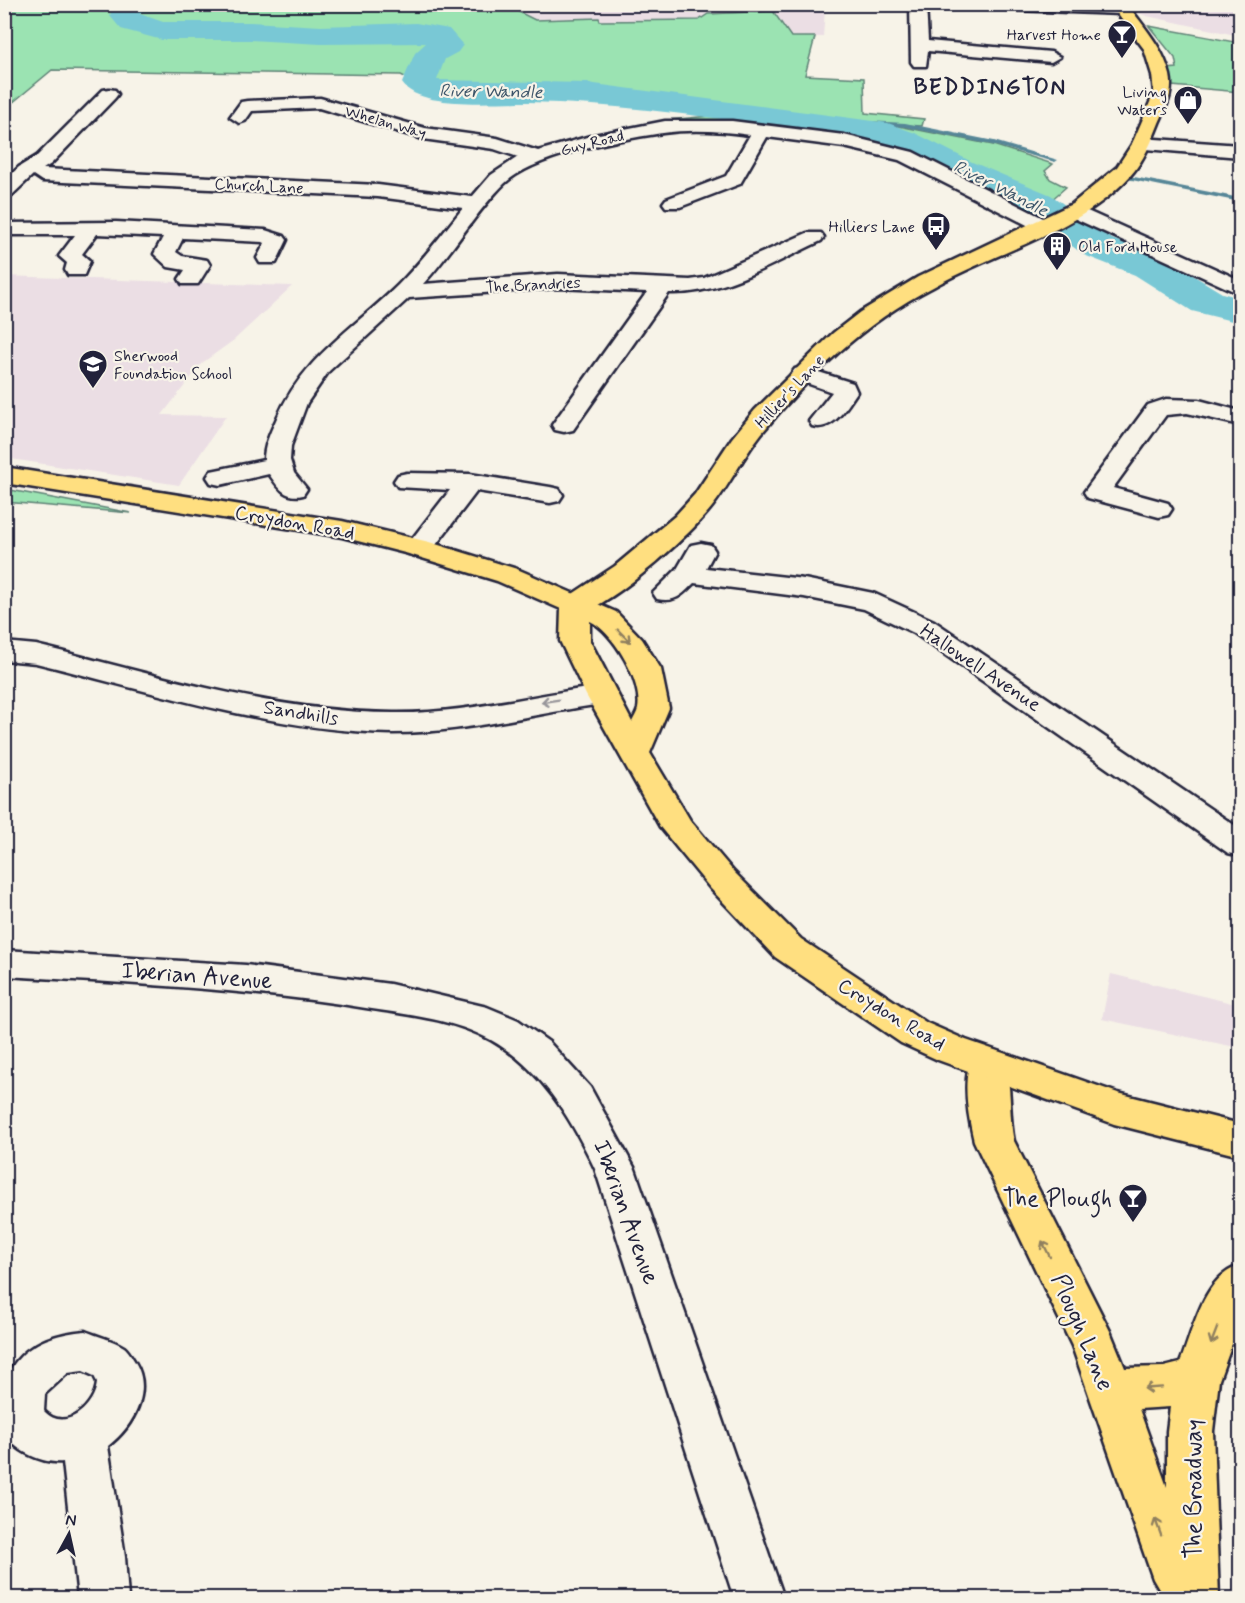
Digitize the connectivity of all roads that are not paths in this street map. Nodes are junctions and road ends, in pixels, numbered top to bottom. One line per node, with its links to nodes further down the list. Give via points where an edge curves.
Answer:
1 (918, 4): 4 (street, via 919,53)
2 (990, 4): 3 (street)
3 (1120, 7): 8 (main road, via 1152,49 1162,84 1161,101)
4 (1051, 57)
5 (110, 94): 11 (street)
6 (239, 117): 10 (street, Whelan Way, via 247,106 320,103 423,133 497,144)
7 (762, 130): 10 (street, Guy Road, via 665,127); 14 (street, via 733,180); 16 (street, Guy Road, via 844,141 906,156)
8 (1141, 144): 9 (street); 15 (main road, Hillier's Lane, via 1118,177)
9 (1240, 151)
10 (537, 157): 13 (street, Guy Road, via 508,172)
11 (34, 173): 12 (street); 13 (street, Church Lane, via 378,191)
12 (4, 192)
13 (475, 203): 26 (street, Guy Road)
14 (673, 203)
15 (1074, 211): 16 (main road, Hillier's Lane); 25 (street)
16 (1042, 225): 27 (main road, Hillier's Lane, via 905,292 843,337)
17 (91, 228): 18 (street); 19 (street); 22 (street, via 70,256 79,261)
18 (4, 229)
19 (177, 231): 21 (street, via 273,237 277,240); 23 (street, via 165,254 176,262 198,265)
20 (814, 237): 24 (street, The Brandries, via 710,283)
21 (268, 258)
22 (76, 270)
23 (190, 279)
24 (663, 286): 26 (street, The Brandries, via 558,281); 30 (street)
25 (1240, 288)
26 (403, 292): 31 (street, Guy Road, via 316,369 288,420 277,450)
27 (803, 374): 29 (street, via 844,388 845,392); 41 (main road, Hillier's Lane, via 740,444 687,518 648,557)
28 (1240, 418): 38 (street, via 1182,406 1157,410 1097,492)
29 (821, 421)
30 (564, 425)
31 (277, 465): 33 (street); 36 (street)
32 (4, 475): 39 (main road, Croydon Road, via 342,529)
33 (220, 477)
34 (407, 481): 35 (street)
35 (470, 482): 37 (street); 39 (street)
36 (294, 489)
37 (550, 495)
38 (1159, 509)
39 (419, 548): 41 (main road, Croydon Road, via 507,575)
40 (685, 573): 45 (street, Hallowell Avenue, via 804,588 873,602 924,627)
41 (575, 605): 43 (main road, Croydon Road, via 575,641); 44 (main road, Croydon Road, one-way to 44, via 606,618 632,645 646,669 654,708)
42 (4, 651): 43 (street, Sandhills, one-way to 42, via 427,722 370,723 229,700 36,654)
43 (602, 695): 44 (main road, Croydon Road)
44 (635, 752): 47 (main road, Croydon Road, via 677,827 788,948 914,1032)
45 (1240, 845)
46 (4, 963): 54 (street, Iberian Avenue, via 218,975 362,993 441,1008 492,1023 542,1057 571,1088 594,1124 615,1169)
47 (987, 1065): 48 (main road, Croydon Road, via 1114,1108); 51 (main road, Plough Lane, one-way to 47, via 1094,1345 994,1142 988,1119)
48 (1240, 1140)
49 (1240, 1284): 50 (main road, The Broadway, one-way to 50, via 1227,1300)
50 (1196, 1380): 51 (main road, one-way to 51, via 1164,1388); 55 (main road, The Broadway, via 1190,1431)
51 (1109, 1389): 55 (main road, Plough Lane, one-way to 51, via 1170,1562)
52 (83, 1436): 53 (street)
53 (103, 1599)
54 (759, 1599)
55 (1193, 1599)

